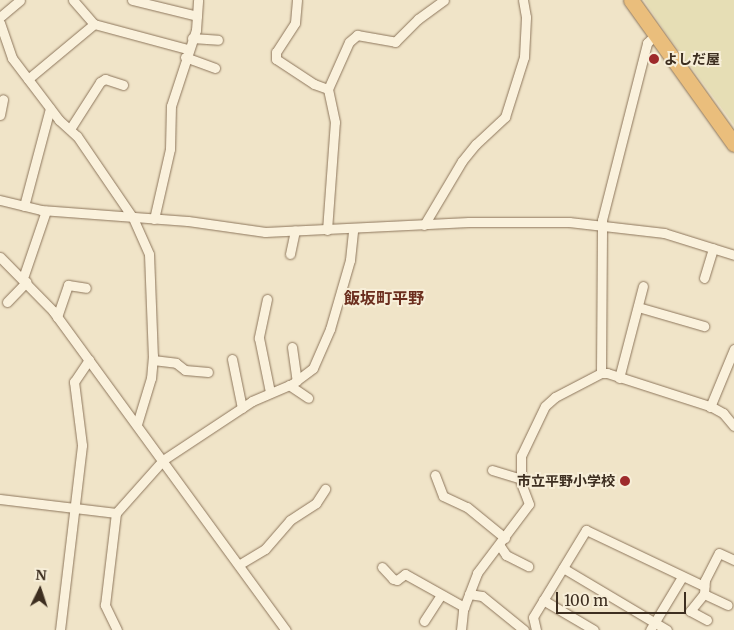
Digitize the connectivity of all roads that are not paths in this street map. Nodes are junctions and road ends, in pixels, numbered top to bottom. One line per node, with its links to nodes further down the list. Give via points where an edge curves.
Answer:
1 (20, 0): 10 (street)
2 (74, 0): 12 (street)
3 (132, 0): 9 (street)
4 (198, 0): 9 (street)
5 (297, 0): 20 (street, via 295,23 276,52 276,59 314,84)
6 (444, 0): 20 (street, via 395,42 354,37)
7 (523, 0): 31 (street, via 526,22 524,57 505,117 462,161)
8 (631, 0): 13 (highway)
9 (197, 16): 14 (street)
10 (0, 17)
11 (0, 23): 18 (street, via 12,58)
12 (94, 24): 16 (street); 18 (street)
13 (655, 35): 25 (highway); 32 (street, via 647,43)
14 (192, 38): 15 (street); 16 (street)
15 (218, 40)
16 (186, 53): 17 (street); 30 (street, via 171,106 170,149)
17 (214, 68)
18 (28, 79): 22 (street)
19 (123, 85): 24 (street, via 106,79 100,82)
20 (328, 89): 34 (street, via 336,122)
21 (3, 99): 23 (street)
22 (50, 108): 24 (street); 27 (street)
23 (0, 116)
24 (70, 129): 29 (street)
25 (734, 144)
26 (0, 200): 27 (street)
27 (24, 206): 28 (street)
28 (46, 211): 29 (street); 41 (street)
29 (133, 218): 30 (street); 53 (street, via 149,254)
30 (154, 219): 35 (street, via 188,221 241,231)
31 (424, 225): 32 (street, via 532,220); 33 (street)
32 (601, 225): 36 (street, via 664,233); 55 (street)
33 (353, 229): 34 (street); 57 (street, via 350,260 323,351 313,368)
34 (327, 230): 35 (street)
35 (295, 232): 37 (street)
36 (713, 248): 38 (street); 40 (street)
37 (290, 254)
38 (734, 255)
39 (0, 257): 41 (street)
40 (704, 278)
41 (24, 280): 45 (street); 47 (street)
42 (643, 286): 46 (street)
43 (86, 288): 47 (street, via 68,285)
44 (267, 299): 58 (street, via 259,338)
45 (7, 302)
46 (638, 307): 48 (street); 56 (street)
47 (57, 317): 52 (street)
48 (704, 326)
49 (292, 347): 57 (street)
50 (734, 349): 60 (street)
51 (232, 359): 61 (street)
52 (89, 360): 62 (street); 70 (street, via 74,382 82,445)
53 (153, 360): 54 (street, via 176,363 185,370); 62 (street)
54 (208, 372)
55 (600, 373): 56 (street); 67 (street, via 545,406 520,456)
56 (619, 378): 60 (street)
57 (293, 383): 58 (street); 59 (street)
58 (270, 392): 61 (street)
59 (308, 398)
60 (710, 407): 63 (street, via 723,413)
61 (242, 408): 64 (street)
62 (137, 424): 64 (street)
63 (734, 426)
64 (163, 460): 71 (street); 74 (street)
65 (492, 470): 67 (street)
66 (435, 476): 72 (street, via 443,496 467,507)
67 (521, 479): 72 (street, via 529,504)
68 (325, 489): 74 (street, via 316,503 290,520 265,549)
69 (0, 499): 70 (street)
70 (76, 508): 71 (street); 88 (street)
71 (116, 513): 89 (street, via 106,605)
72 (502, 542): 75 (street, via 506,555); 80 (street, via 477,573)
73 (734, 560): 79 (street, via 719,553)
74 (240, 564): 90 (street)
75 (528, 566)
76 (382, 567): 81 (street, via 393,579 397,580 404,574)
77 (563, 568): 78 (street, via 586,530); 82 (street); 87 (street)
78 (682, 577): 79 (street); 87 (street)
79 (704, 590): 83 (street); 85 (street, via 690,611)
80 (469, 594): 84 (street); 92 (street, via 482,596)
81 (440, 596): 84 (street); 86 (street)
82 (543, 600): 93 (street, via 533,617); 94 (street)
83 (728, 605)
84 (464, 607): 91 (street)
85 (707, 620)
86 (424, 621)
87 (652, 626): 95 (street)
88 (60, 630)
89 (118, 630)
90 (286, 630)
91 (461, 630)
92 (524, 630)
93 (536, 630)
94 (594, 630)
95 (667, 630)

